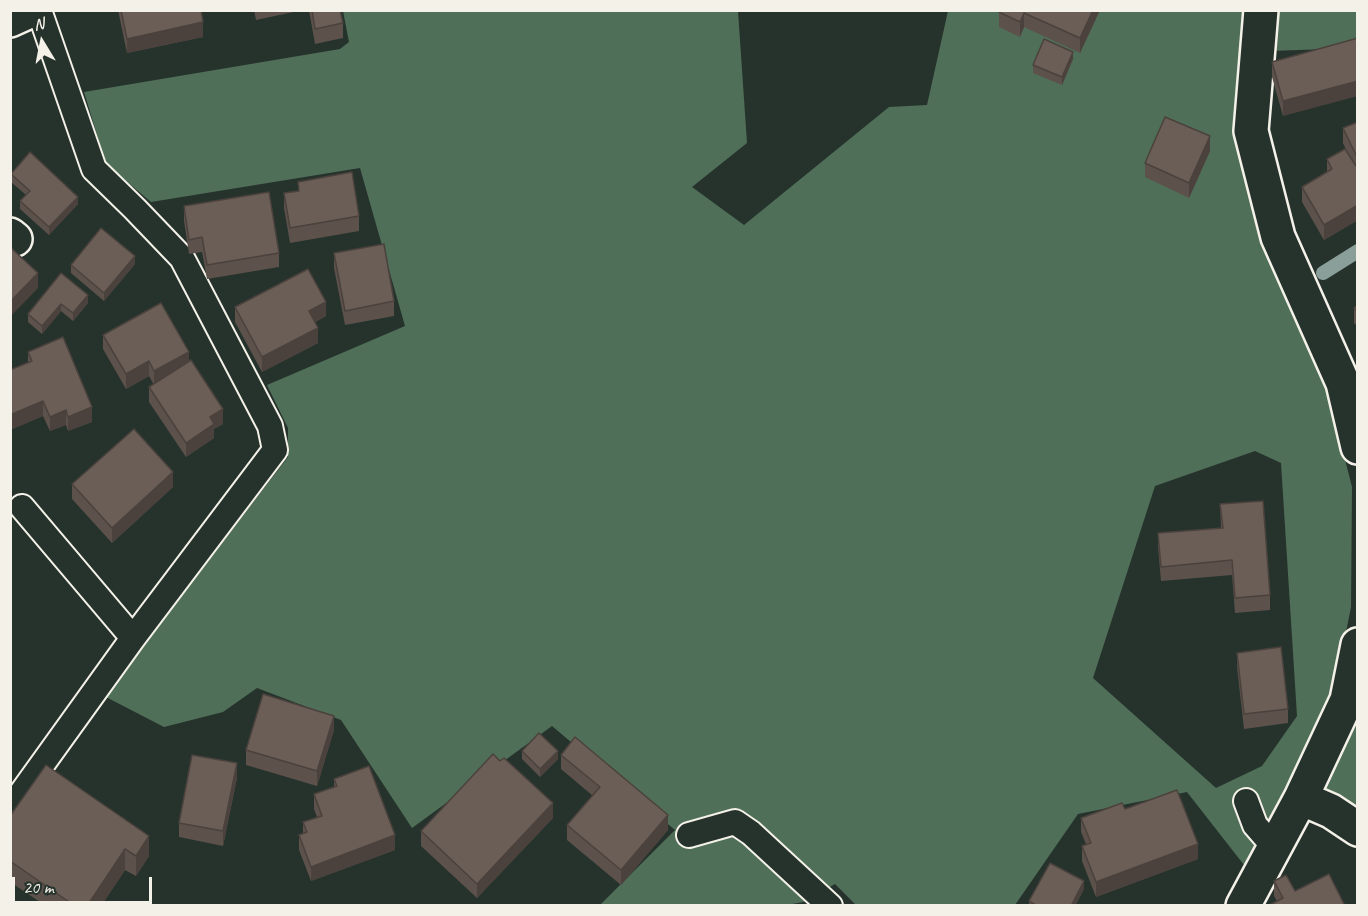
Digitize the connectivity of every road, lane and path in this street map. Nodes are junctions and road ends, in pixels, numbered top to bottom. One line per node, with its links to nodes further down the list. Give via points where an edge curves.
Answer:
1 (32, 10): 4 (street)
2 (39, 10): 7 (lane, via 94,170 182,258 270,426 275,450)
3 (1260, 10): 5 (street, via 1251,130 1278,237 1343,383)
4 (10, 20)
5 (1358, 447)
6 (22, 507): 7 (lane)
7 (133, 638): 12 (lane)
8 (1358, 645): 9 (street)
9 (1352, 699): 10 (street)
10 (1302, 798): 13 (street); 15 (street)
11 (1246, 801): 15 (lane, via 1255,825)
12 (10, 809)
13 (1358, 829)
14 (689, 835): 16 (lane, via 735,822)
15 (1275, 848): 17 (street)
16 (830, 906)
17 (1243, 906)

